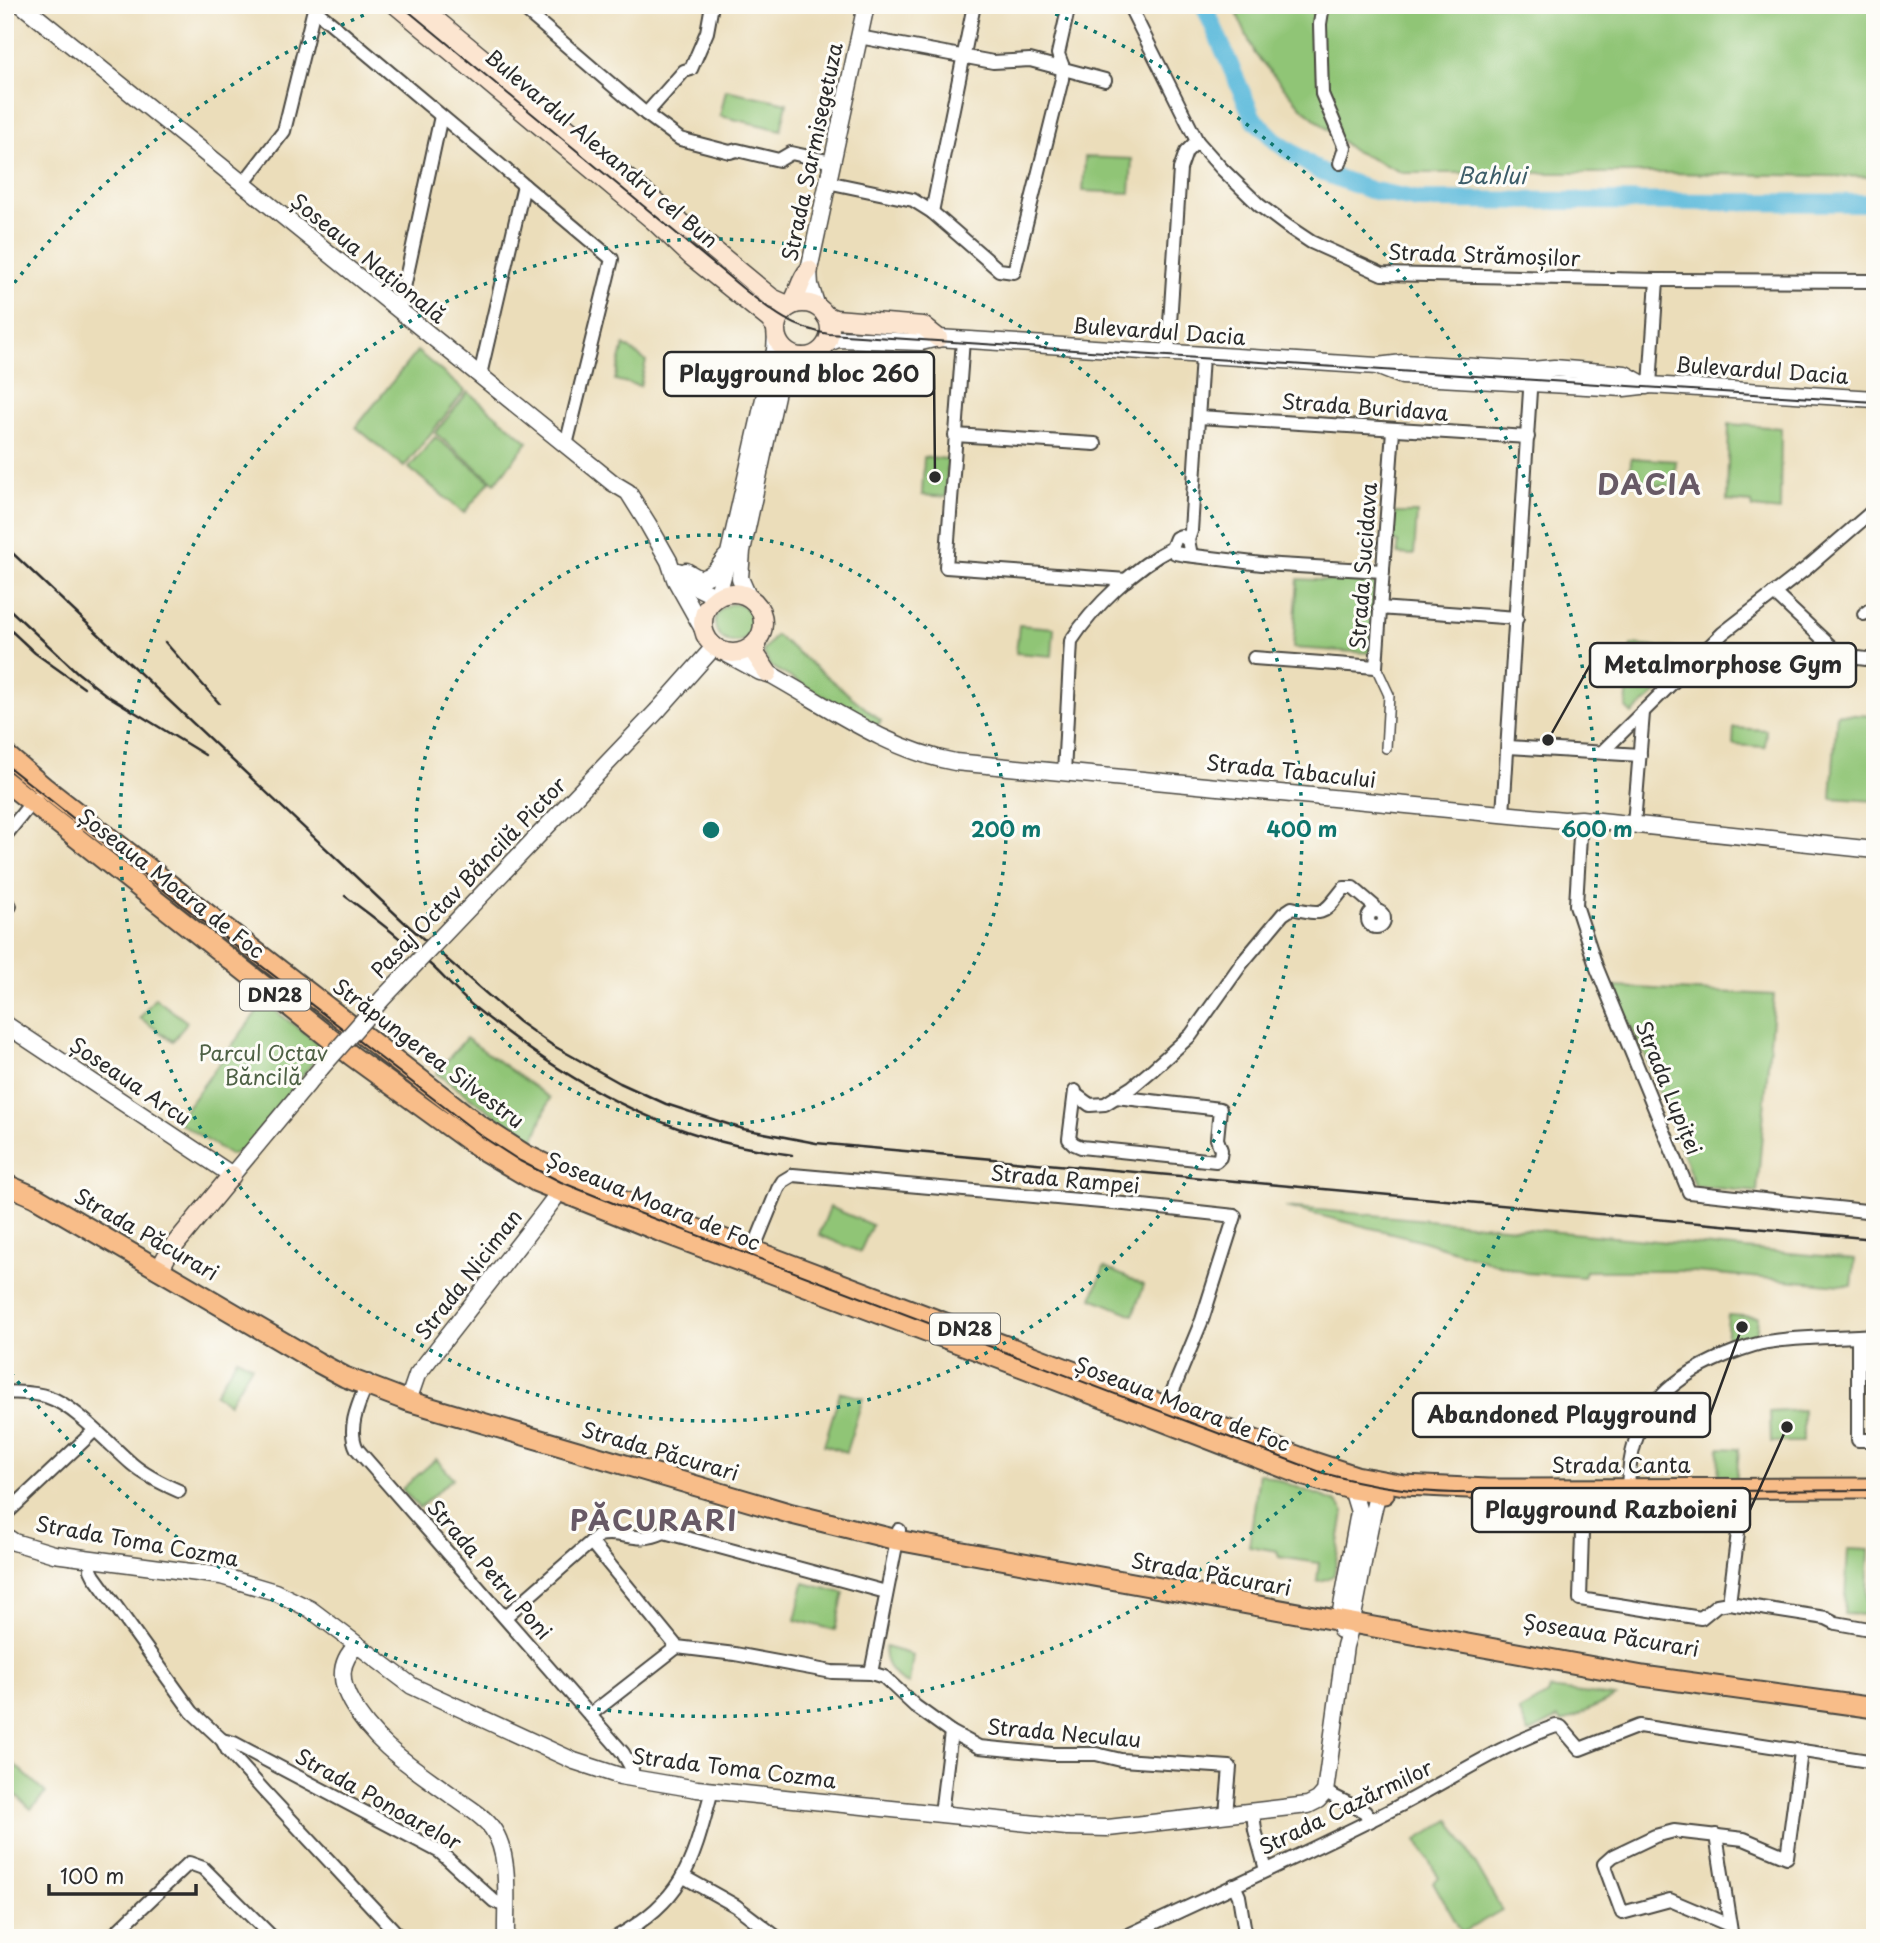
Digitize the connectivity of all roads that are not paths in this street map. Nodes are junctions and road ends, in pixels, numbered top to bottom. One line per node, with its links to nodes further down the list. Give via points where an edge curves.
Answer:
1 (22, 5): 21 (street, Șoseaua Națională)
2 (396, 5): 31 (main road, Bulevardul Alexandru cel Bun, via 769,318)
3 (418, 5): 27 (main road, Bulevardul Alexandru cel Bun)
4 (519, 5): 15 (street)
5 (712, 5): 15 (street, via 707,32 691,69 684,71)
6 (866, 5): 11 (street, Strada Sarmisegetuza)
7 (974, 5): 12 (street)
8 (1069, 5): 13 (street, via 1058,54)
9 (1129, 5): 17 (street, Strada Strămoșilor)
10 (1323, 5): 19 (street, via 1322,94 1345,148)
11 (859, 37): 12 (street); 18 (street, Strada Sarmisegetuza)
12 (962, 57): 13 (street, via 993,62 1030,60); 23 (street)
13 (1063, 68): 14 (street); 23 (street, via 1014,272 999,270)
14 (1105, 80)
15 (646, 114): 18 (street, via 680,139 730,152 779,160 791,153)
16 (441, 116): 21 (street, via 314,9 284,131); 22 (street); 29 (street)
17 (1197, 141): 25 (street, Strada Strămoșilor, via 1259,205 1287,226 1382,274); 35 (street, via 1186,152 1180,169)
18 (832, 162): 20 (street, Strada Sarmisegetuza)
19 (1340, 163)
20 (827, 182): 23 (street, via 913,200); 24 (street, Strada Sarmisegetuza)
21 (243, 184): 29 (street, Șoseaua Națională)
22 (524, 185): 38 (street); 47 (street, via 611,259)
23 (932, 212)
24 (806, 273): 27 (main road, via 784,291); 28 (main road); 30 (street, Strada Sarmisegetuza)
25 (1657, 280): 26 (street, Strada Strămoșilor); 40 (street)
26 (1875, 282)
27 (756, 287): 28 (main road, Bulevardul Alexandru cel Bun)
28 (790, 306): 30 (main road, via 801,303); 31 (main road, via 780,316)
29 (399, 311): 38 (street, Șoseaua Națională)
30 (821, 311): 32 (main road, via 835,319 923,327); 34 (main road, via 830,328)
31 (776, 330): 36 (main road, via 785,350); 52 (street)
32 (938, 338): 33 (street, Bulevardul Dacia); 34 (street, Bulevardul Dacia, via 921,342 838,339)
33 (963, 340): 35 (street, Bulevardul Dacia); 44 (street)
34 (826, 344): 36 (main road)
35 (1168, 354): 37 (street, Bulevardul Dacia)
36 (803, 356): 58 (street, via 778,386 742,551 740,578)
37 (1202, 356): 39 (street, Bulevardul Dacia, via 1377,366 1403,363); 42 (street)
38 (480, 376): 47 (street, Șoseaua Națională)
39 (1531, 377): 40 (street, Bulevardul Dacia, via 1554,369 1625,374); 45 (street)
40 (1648, 385): 41 (street, Bulevardul Dacia)
41 (1875, 399)
42 (1199, 417): 43 (street, Strada Buridava); 49 (street)
43 (1393, 430): 45 (street, Strada Buridava); 55 (street, Strada Sucidava)
44 (956, 435): 46 (street); 56 (street, via 946,566)
45 (1528, 437): 63 (street)
46 (1095, 444)
47 (566, 445): 50 (street, Șoseaua Națională, via 628,492)
48 (1875, 509): 57 (street)
49 (1188, 540): 51 (street, via 1176,538); 53 (street)
50 (658, 541): 52 (street, via 685,571 700,579 714,573); 54 (street, Șoseaua Națională)
51 (1172, 548): 53 (street); 56 (street)
52 (730, 549): 59 (street)
53 (1186, 555): 55 (street)
54 (669, 561): 59 (street, Șoseaua Națională, via 690,584); 64 (street, Șoseaua Națională)
55 (1383, 571): 61 (street, Strada Sucidava)
56 (1127, 580): 77 (street, via 1071,641)
57 (1774, 593): 68 (street, via 1841,656); 71 (street, via 1723,633)
58 (747, 594): 59 (main road); 65 (main road, via 758,604 763,618)
59 (717, 597): 64 (main road, via 706,609)
60 (1875, 606): 62 (street)
61 (1379, 608): 63 (street); 69 (street, Strada Sucidava)
62 (1864, 614)
63 (1517, 618): 72 (street)
64 (704, 629): 66 (main road)
65 (756, 643): 66 (main road, via 743,651); 70 (main road, via 757,655)
66 (720, 650): 70 (street, Strada Tabacului); 90 (street, Pasaj Octav Băncilă Pictor, bridge, via 383,998)
67 (1254, 658): 69 (street, Strada Sucidava)
68 (1875, 660)
69 (1376, 667): 73 (street, via 1389,695)
70 (768, 673): 77 (street, Strada Tabacului, via 924,755)
71 (1643, 713): 74 (street); 76 (street)
72 (1508, 747): 74 (street); 81 (street)
73 (1386, 748)
74 (1602, 752): 76 (street)
75 (5, 754): 79 (main road, Străpungerea Silvestru / DN28)
76 (1640, 755): 83 (street)
77 (1064, 773): 81 (street, Strada Tabacului)
78 (5, 781): 80 (main road, Șoseaua Moara de Foc / DN28)
79 (44, 787): 80 (street); 91 (main road, Străpungerea Silvestru / DN28, via 479,1125)
80 (31, 803): 84 (street); 91 (main road, Șoseaua Moara de Foc / DN28, via 352,1056 476,1146 515,1170)
81 (1503, 814): 82 (street, Strada Tabacului)
82 (1581, 819): 83 (street, Strada Tabacului); 93 (street, Strada Lupiței, via 1576,905 1689,1192)
83 (1634, 824): 85 (street, Strada Tabacului)
84 (5, 836)
85 (1875, 850)
86 (1375, 911): 88 (street, via 1353,888 1344,888 1319,914 1292,908 1283,914 1242,962 1191,1035)
87 (5, 1024): 90 (street, Șoseaua Arcu)
88 (1116, 1097): 88 (street, via 1090,1105 1075,1092 1069,1139 1081,1147 1216,1161 1220,1157 1220,1109)
89 (5, 1175): 95 (main road, Strada Păcurari, via 42,1191)
90 (232, 1175): 95 (main road)
91 (561, 1183): 94 (main road, Șoseaua Moara de Foc / DN28, via 620,1200); 100 (street, Strada Niciman, via 554,1199 417,1375)
92 (5, 1184): 95 (main road, Strada Păcurari)
93 (1875, 1212)
94 (750, 1258): 101 (main road, Șoseaua Moara de Foc / DN28, via 1025,1368); 101 (street, Strada Rampei, via 778,1189 793,1175 1235,1216 1202,1320)
95 (162, 1265): 98 (main road, Strada Păcurari)
96 (1875, 1335): 97 (street)
97 (1858, 1337): 103 (street, via 1858,1440); 105 (street, via 1767,1342 1698,1368 1675,1383 1650,1408 1631,1451)
98 (368, 1381): 100 (main road, Strada Păcurari); 118 (street, Strada Petru Poni, via 353,1426 356,1449)
99 (5, 1392): 102 (street, via 49,1397)
100 (409, 1396): 112 (main road, Strada Păcurari)
101 (1163, 1413): 104 (main road, Șoseaua Moara de Foc / DN28, via 1310,1461); 104 (main road, Șoseaua Moara de Foc / DN28, via 1305,1476)
102 (95, 1430): 107 (street, via 154,1480); 111 (street)
103 (1875, 1440)
104 (1366, 1487): 105 (main road, Strada Canta / DN28); 110 (main road, Strada Canta / DN28, via 1432,1499); 119 (street); 119 (street, via 1371,1514)
105 (1628, 1488): 108 (main road, Strada Canta / DN28)
106 (1875, 1488): 108 (main road, Strada Canta / DN28)
107 (179, 1491)
108 (1741, 1493): 109 (main road, Strada Canta / DN28); 110 (main road, Strada Canta / DN28); 117 (street)
109 (1875, 1498)
110 (1583, 1499): 117 (street, via 1580,1599 1701,1618 1717,1605)
111 (5, 1515)
112 (898, 1535): 116 (street); 119 (main road, Strada Păcurari)
113 (5, 1536): 115 (street, Strada Toma Cozma, via 41,1551)
114 (591, 1542): 116 (street, via 611,1533 634,1539 664,1532); 118 (street); 122 (street)
115 (92, 1560): 121 (street, Strada Toma Cozma, via 239,1580 310,1609); 128 (street, via 90,1570 162,1673 192,1712)
116 (886, 1592): 123 (street)
117 (1729, 1603): 120 (street)
118 (505, 1617): 126 (street, Strada Petru Poni)
119 (1346, 1618): 124 (main road, Șoseaua Păcurari); 125 (main road, Șoseaua Păcurari, via 1643,1676); 135 (street)
120 (1875, 1630)
121 (357, 1645): 133 (street, Strada Toma Cozma, via 412,1686 574,1760); 144 (street, via 344,1661 342,1678 358,1714 392,1752 493,1829 503,1853)
122 (677, 1647): 123 (street, via 832,1672); 126 (street)
123 (871, 1672): 127 (street, Strada Neculau, via 884,1677)
124 (1875, 1698)
125 (1875, 1708)
126 (591, 1714): 133 (street, Strada Petru Poni, via 628,1759)
127 (951, 1732): 137 (street); 138 (street, Strada Neculau, via 990,1750 1230,1767)
128 (222, 1740): 130 (street, Strada Ponoarelor); 132 (street)
129 (1801, 1752): 131 (street); 139 (street, Strada Cazărmilor, via 1639,1726 1580,1749 1556,1726); 140 (street, via 1787,1857 1744,1839)
130 (264, 1759): 132 (street); 144 (street, Strada Ponoarelor, via 440,1853)
131 (1875, 1762)
132 (252, 1776): 149 (street)
133 (632, 1779): 134 (street, Strada Toma Cozma)
134 (712, 1790): 137 (street, Strada Toma Cozma); 142 (street)
135 (1325, 1792): 136 (street, Strada Toma Cozma, via 1308,1805); 139 (street, via 1365,1812)
136 (1253, 1813): 138 (street, Strada Toma Cozma); 141 (street)
137 (941, 1814): 138 (street, Strada Toma Cozma, via 1093,1828)
138 (1226, 1815)
139 (1370, 1821): 141 (street, Strada Cazărmilor)
140 (1716, 1835): 145 (street); 145 (street, via 1674,1831 1655,1836 1604,1864 1622,1913 1670,1900)
141 (1266, 1870): 143 (street, Strada Cazărmilor)
142 (684, 1877): 151 (street, via 659,1907); 152 (street, via 736,1906)
143 (1234, 1885): 146 (street, Strada Cazărmilor); 154 (street)
144 (505, 1906): 150 (street)
145 (1731, 1931)
146 (1143, 1933): 153 (street, Strada Cazărmilor)
147 (110, 1938): 148 (street, via 189,1863 202,1868)
148 (273, 1938)
149 (401, 1938)
150 (506, 1938)
151 (615, 1938)
152 (778, 1938)
153 (1122, 1938)
154 (1246, 1938)

